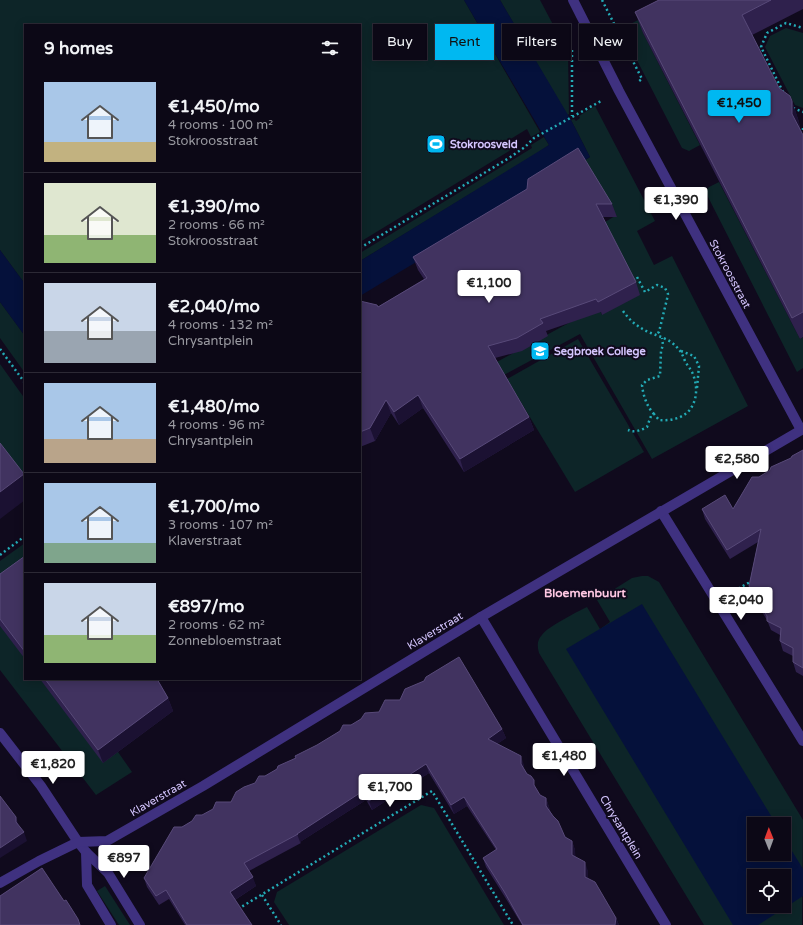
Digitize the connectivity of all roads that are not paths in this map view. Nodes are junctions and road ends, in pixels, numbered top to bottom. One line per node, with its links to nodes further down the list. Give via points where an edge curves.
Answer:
1 (573, 0): 2 (street, Stokroosstraat, via 619,91)
2 (802, 430): 3 (street, Klaverstraat)
3 (661, 511): 4 (street, Klaverstraat); 6 (street)
4 (481, 617): 7 (street, Klaverstraat, via 203,786 107,841); 12 (street, Chrysantplein)
5 (0, 733): 7 (street, via 41,786)
6 (803, 741)
7 (78, 842): 8 (street); 9 (street)
8 (86, 852): 10 (street, via 87,885); 11 (street, via 108,873)
9 (0, 883)
10 (111, 925)
11 (140, 925)
12 (666, 925)

